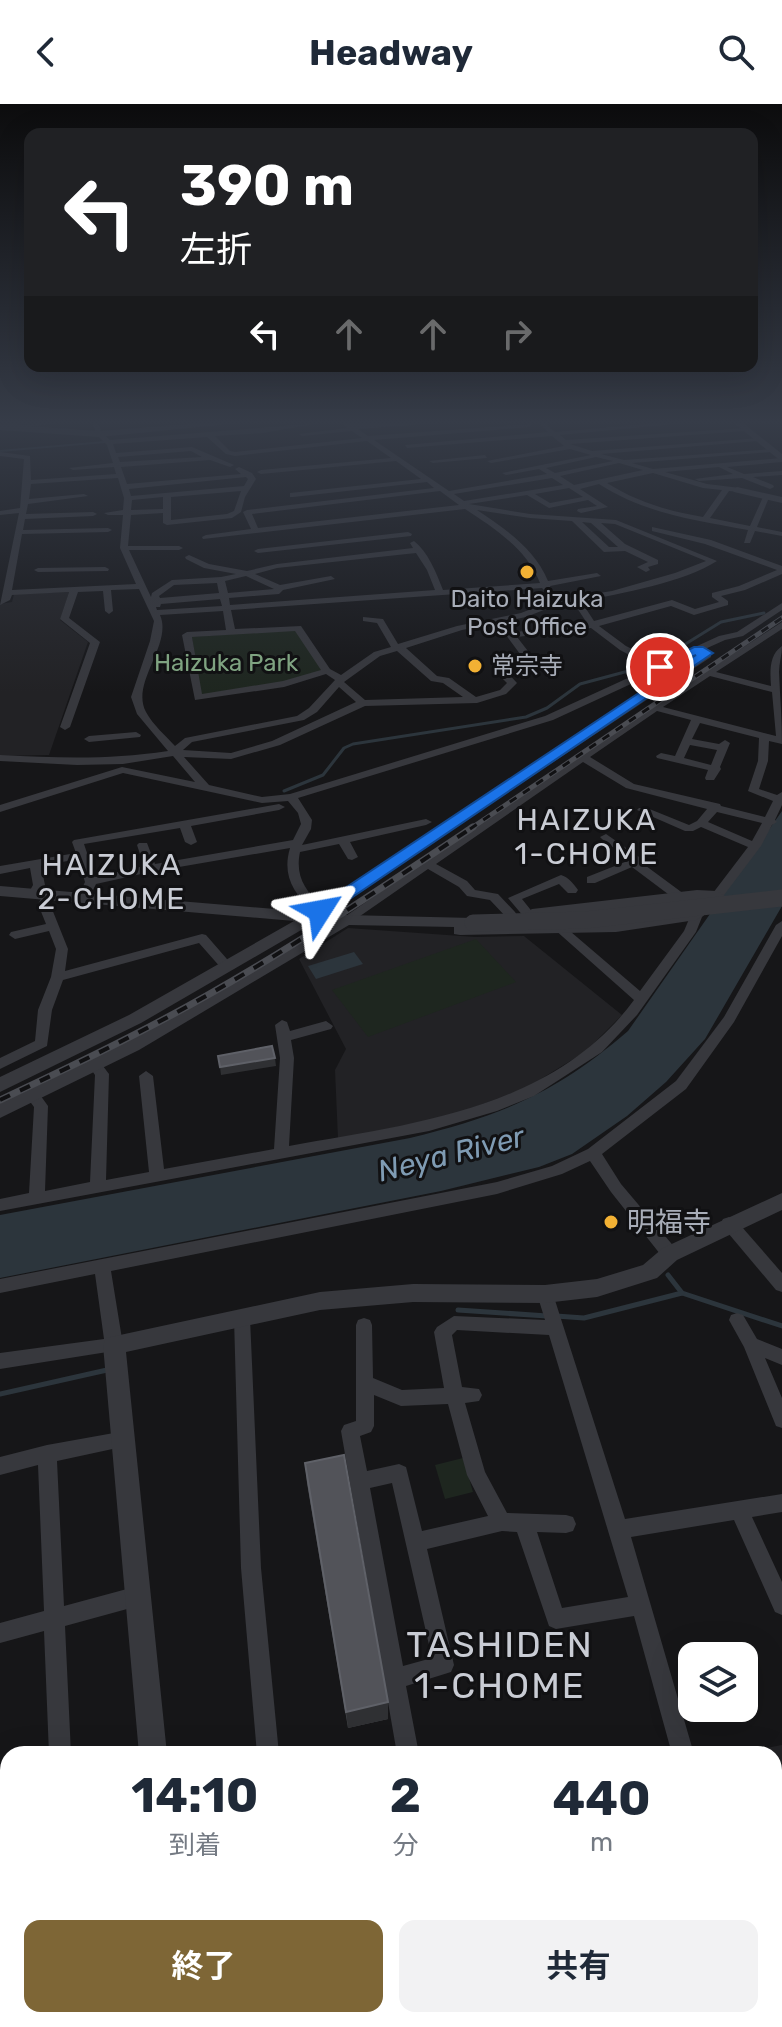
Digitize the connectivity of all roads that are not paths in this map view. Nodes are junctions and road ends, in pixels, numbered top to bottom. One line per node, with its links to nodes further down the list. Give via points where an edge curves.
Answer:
1 (22, 513): 27 (street)
2 (32, 513): 19 (street)
3 (108, 513): 4 (street)
4 (127, 513): 34 (street)
5 (167, 513): 6 (street, via 167,523)
6 (236, 513)
7 (247, 513): 26 (street)
8 (309, 513): 22 (street)
9 (417, 513): 15 (street)
10 (477, 513): 53 (street, via 507,534 539,569)
11 (526, 513): 17 (street)
12 (668, 513): 20 (street); 23 (street)
13 (710, 513): 20 (street)
14 (760, 513): 24 (street)
15 (396, 516): 22 (street); 28 (street)
16 (88, 518): 19 (street); 19 (street); 25 (street)
17 (574, 519): 18 (street); 36 (street, via 607,550)
18 (592, 519): 21 (street); 36 (street)
19 (55, 520): 27 (street)
20 (705, 520): 24 (street)
21 (616, 522): 23 (street); 59 (street, via 713,561 705,568)
22 (319, 524): 26 (street); 32 (street)
23 (649, 528): 46 (street, via 708,542)
24 (754, 529): 29 (street); 31 (street)
25 (108, 530)
26 (255, 530): 30 (street)
27 (18, 532): 58 (street)
28 (408, 534): 32 (street); 37 (street)
29 (782, 534)
30 (206, 537)
31 (747, 541)
32 (334, 543): 33 (street)
33 (302, 546): 38 (street); 41 (street)
34 (124, 548): 35 (street); 52 (street)
35 (179, 548)
36 (627, 548): 45 (street, via 655,562 641,567)
37 (419, 550): 41 (street); 57 (street)
38 (258, 551)
39 (189, 557): 47 (street, via 207,566)
40 (238, 561): 47 (street)
41 (313, 563): 47 (street)
42 (105, 569): 43 (street); 44 (street); 55 (street)
43 (119, 569)
44 (38, 570)
45 (646, 570)
46 (781, 571): 68 (street, via 715,595 725,603 694,612 672,603)
47 (246, 572): 51 (street); 54 (street)
48 (154, 575): 52 (street)
49 (597, 576): 53 (street)
50 (331, 579): 54 (street)
51 (221, 580): 61 (street, via 172,583); 62 (street)
52 (140, 581): 55 (street); 61 (street)
53 (545, 584): 57 (street); 63 (street)
54 (279, 588): 62 (street)
55 (103, 589): 56 (street); 65 (street)
56 (74, 590): 58 (street, via 62,586); 83 (street, via 64,619 95,642 76,710)
57 (439, 591): 62 (street)
58 (7, 593): 60 (street)
59 (576, 600): 63 (street); 68 (street)
60 (0, 602)
61 (152, 602): 62 (street); 66 (street)
62 (224, 602): 66 (street); 70 (street)
63 (557, 602): 71 (street)
64 (782, 606): 72 (street, via 740,634)
65 (109, 611)
66 (158, 613): 84 (street, via 155,641 136,691 142,714)
67 (366, 619): 71 (street, via 380,621)
68 (591, 625): 74 (street); 79 (street, via 511,635 526,655 501,661 505,667 500,671 512,683 503,692)
69 (782, 625): 76 (street)
70 (231, 631): 75 (street, via 298,628); 75 (street, via 187,635 198,698)
71 (397, 647): 77 (street); 79 (street, via 434,679 446,680)
72 (699, 649): 74 (street); 126 (street, via 708,655)
73 (782, 649): 78 (street, via 774,667)
74 (660, 667): 96 (street, via 549,718)
75 (327, 671): 77 (street)
76 (708, 673): 78 (street); 81 (street)
77 (340, 681): 80 (street); 89 (street, via 300,718 189,740)
78 (775, 690): 88 (street)
79 (472, 699): 80 (street)
80 (363, 703): 89 (street, via 251,752)
81 (655, 708): 82 (street); 91 (street)
82 (697, 718): 85 (street); 87 (street)
83 (65, 727)
84 (156, 731): 86 (street); 89 (street)
85 (764, 735): 88 (street); 97 (street, via 763,761 753,791)
86 (89, 739)
87 (685, 741): 93 (street); 93 (street, via 724,746 713,773)
88 (782, 741)
89 (174, 753): 94 (street); 95 (street)
90 (661, 756): 93 (street)
91 (582, 757): 98 (street, via 630,786); 115 (street)
92 (0, 758): 94 (street)
93 (678, 760)
94 (122, 765): 95 (street); 99 (street)
95 (205, 787): 96 (street, via 262,800)
96 (292, 798): 103 (street, via 281,806); 108 (street, via 307,825)
97 (782, 798): 102 (street)
98 (716, 806): 102 (street); 104 (street)
99 (0, 809)
100 (643, 810): 104 (street, via 689,829)
101 (426, 822): 106 (street, via 369,828)
102 (771, 822): 109 (street)
103 (184, 823): 110 (street, via 78,842); 112 (street)
104 (701, 823): 109 (street)
105 (606, 837): 114 (street, via 638,861)
106 (343, 840): 108 (street); 111 (street)
107 (143, 845): 116 (street)
108 (296, 846): 112 (street); 126 (street, via 292,868 297,891)
109 (755, 846): 123 (street)
110 (82, 855): 113 (street); 119 (street)
111 (352, 857)
112 (198, 860): 116 (street)
113 (35, 863): 117 (street); 122 (street)
114 (634, 863): 118 (street); 124 (street)
115 (428, 864): 128 (street, via 471,893 494,897); 130 (street)
116 (150, 868): 119 (street)
117 (0, 870)
118 (591, 880)
119 (87, 890): 122 (street); 126 (street)
120 (572, 890): 127 (street, via 561,879 514,898)
121 (0, 891): 122 (street)
122 (41, 894): 133 (street)
123 (717, 896): 124 (street); 129 (street)
124 (680, 897): 127 (street)
125 (782, 898): 131 (street, bridge, via 631,917)
126 (317, 914): 130 (street); 136 (street)
127 (528, 914): 128 (street)
128 (511, 915): 131 (street)
129 (696, 915): 134 (street); 138 (street, via 690,932)
130 (346, 920): 131 (street); 141 (street, via 244,984)
131 (393, 921): 134 (street, via 482,931)
132 (782, 925): 146 (street, via 729,1019 681,1085)
133 (53, 926): 135 (street); 137 (street, via 62,949)
134 (560, 929): 138 (street)
135 (15, 935)
136 (227, 966): 137 (street, via 202,938); 143 (street, via 135,1019)
137 (57, 977): 140 (street, via 45,1010 42,1043)
138 (640, 998): 147 (street, via 597,1049 529,1092 429,1126)
139 (326, 1026): 147 (street, via 283,1031 287,1058)
140 (0, 1064)
141 (95, 1065): 144 (street); 149 (street, via 102,1074)
142 (146, 1076): 148 (street)
143 (0, 1085)
144 (33, 1096): 145 (street); 150 (street, via 41,1106)
145 (0, 1111)
146 (593, 1153): 154 (street); 155 (street, via 497,1188)
147 (281, 1154): 148 (street)
148 (157, 1176): 149 (street)
149 (98, 1187): 150 (street)
150 (37, 1198): 152 (street)
151 (782, 1201): 153 (street)
152 (0, 1205)
153 (729, 1223): 154 (street); 156 (street)
154 (670, 1254): 158 (street, via 650,1272 597,1288)
155 (102, 1266): 157 (street); 163 (street)
156 (782, 1285)
157 (0, 1286)
158 (550, 1314): 159 (street, via 413,1293 320,1301); 167 (street, via 454,1323 443,1332); 179 (street)
159 (242, 1318): 163 (street); 189 (street, via 251,1568)
160 (737, 1320): 162 (street)
161 (364, 1325): 166 (street)
162 (751, 1344): 164 (street); 169 (street)
163 (114, 1345): 165 (street); 170 (street)
164 (782, 1357)
165 (0, 1361)
166 (366, 1383): 167 (street, via 401,1398); 173 (street, via 365,1426 350,1431)
167 (454, 1395): 168 (street); 176 (street, via 476,1475)
168 (473, 1395)
169 (782, 1420)
170 (125, 1439): 171 (street); 181 (street)
171 (47, 1454): 172 (street); 184 (street)
172 (0, 1466)
173 (358, 1482): 180 (street, via 399,1473); 186 (street)
174 (782, 1503): 175 (street)
175 (740, 1512): 179 (street); 183 (street)
176 (502, 1522): 177 (street); 180 (street)
177 (524, 1524): 178 (street); 182 (street, via 556,1619)
178 (566, 1524)
179 (619, 1529): 182 (street)
180 (416, 1542): 186 (street, via 444,1665)
181 (138, 1596): 184 (street); 188 (street)
182 (639, 1605): 191 (street)
183 (782, 1605)
184 (54, 1619): 185 (street); 187 (street)
185 (0, 1633)
186 (394, 1679): 190 (street)
187 (60, 1746)
188 (152, 1746)
189 (267, 1746)
190 (407, 1746)
191 (681, 1746)

